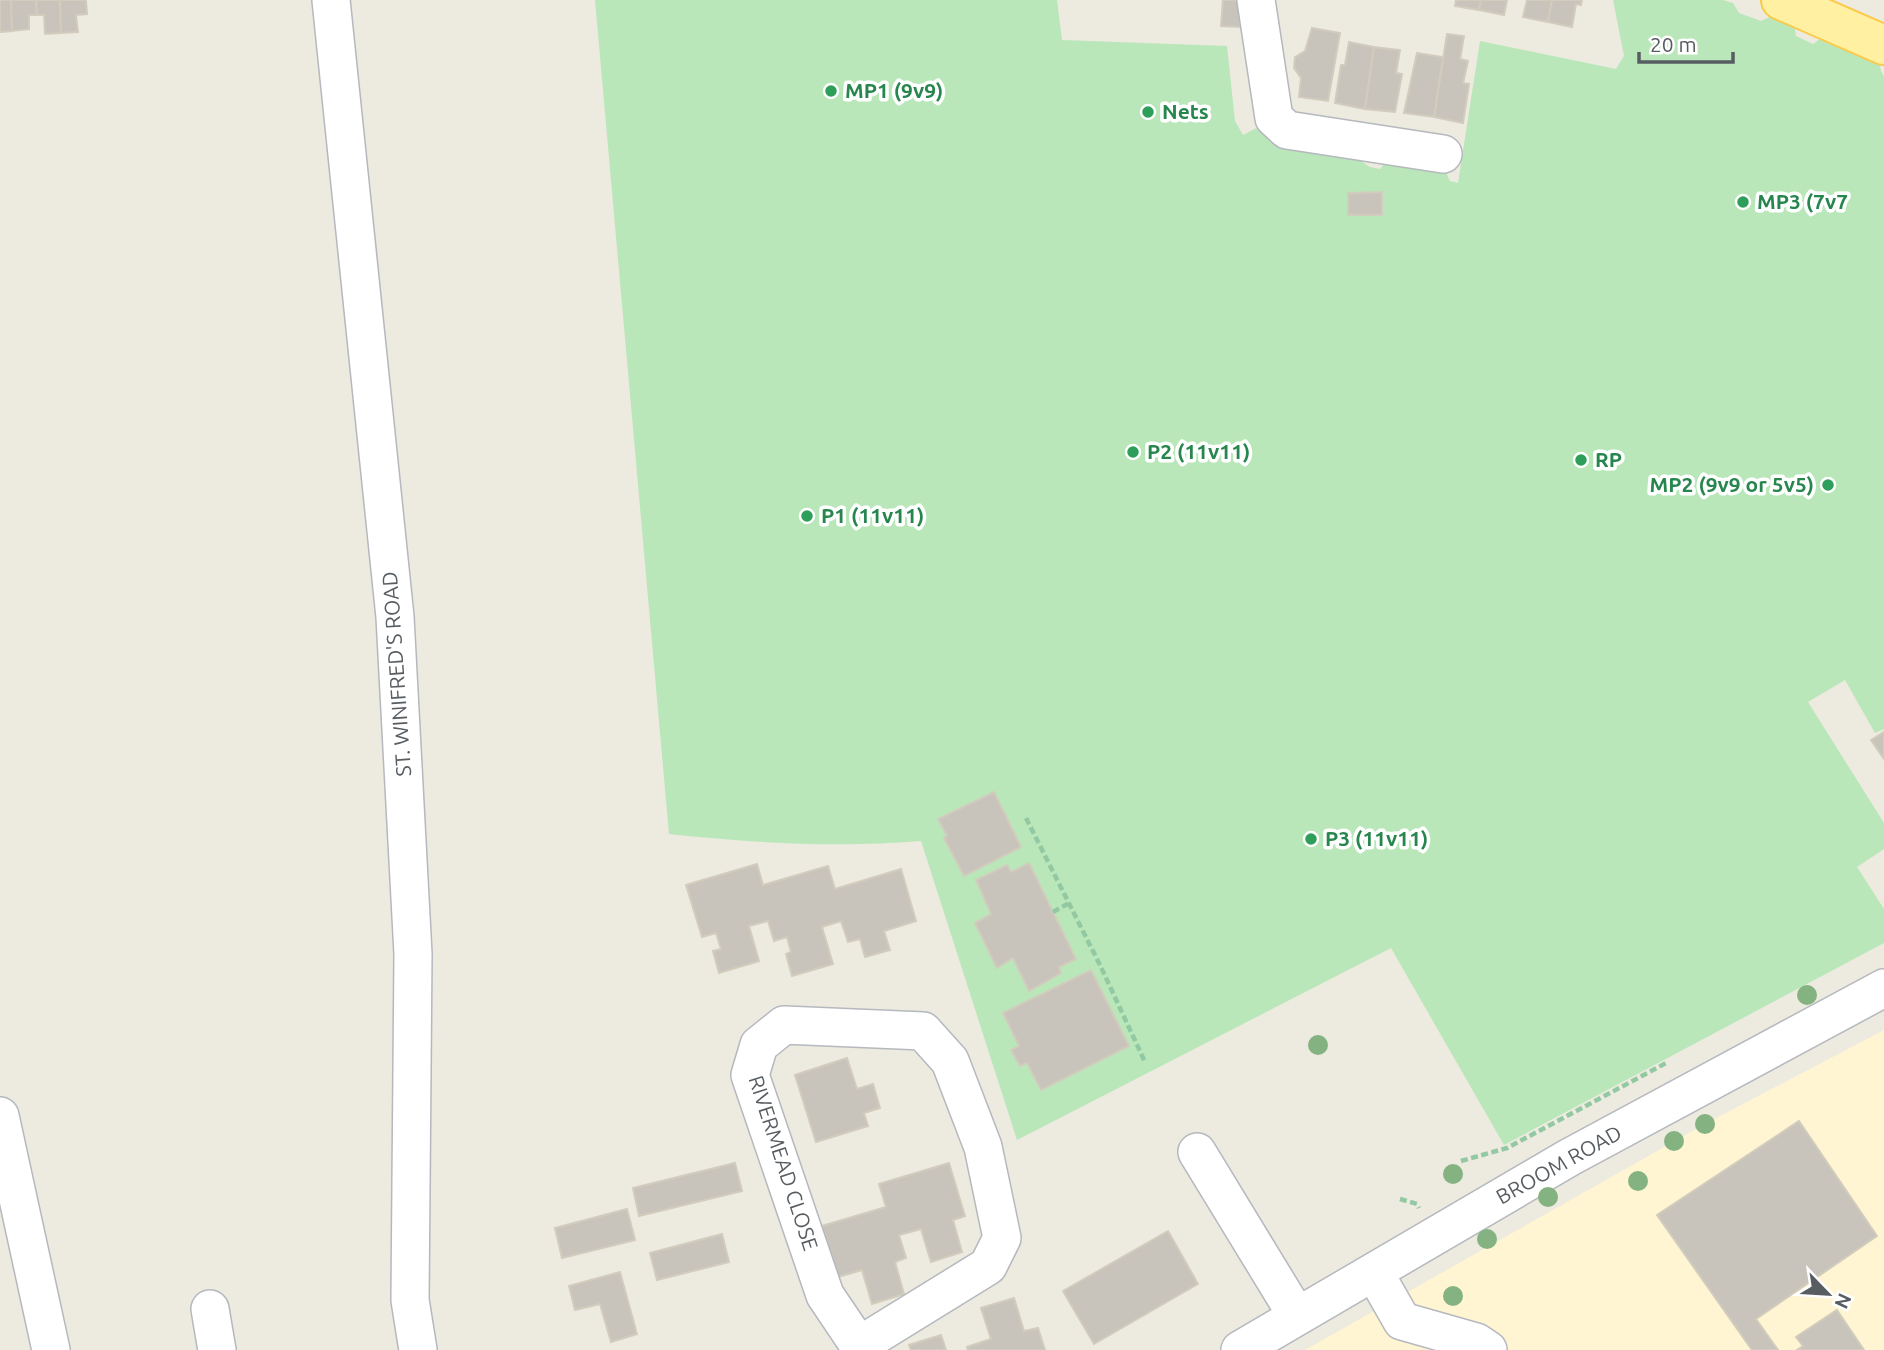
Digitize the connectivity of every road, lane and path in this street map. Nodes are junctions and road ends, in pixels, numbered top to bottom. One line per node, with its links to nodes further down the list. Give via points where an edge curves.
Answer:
1 (331, 0): 20 (street, ST. WINIFRED'S ROAD, via 395,617 413,954 410,1300)
2 (1256, 0): 5 (street, via 1275,118 1287,130)
3 (1782, 0): 4 (main road)
4 (1884, 45)
5 (1443, 154)
6 (1026, 818): 7 (path)
7 (1069, 904): 8 (path); 10 (path)
8 (1054, 912)
9 (1884, 988): 13 (street, BROOM ROAD, via 1570,1157)
10 (1145, 1062)
11 (0, 1116): 18 (street)
12 (1197, 1152): 15 (street)
13 (1374, 1272): 15 (street, BROOM ROAD); 16 (street)
14 (210, 1309): 19 (street)
15 (1297, 1316): 21 (street, BROOM ROAD)
16 (1396, 1336): 22 (street, via 1476,1342)
17 (861, 1348): 17 (street, RIVERMEAD CLOSE, via 825,1295 750,1075 758,1045 784,1026 923,1031 950,1061 983,1147 1002,1238 988,1266)
18 (51, 1350)
19 (217, 1350)
20 (418, 1350)
21 (1240, 1350)
22 (1488, 1350)

